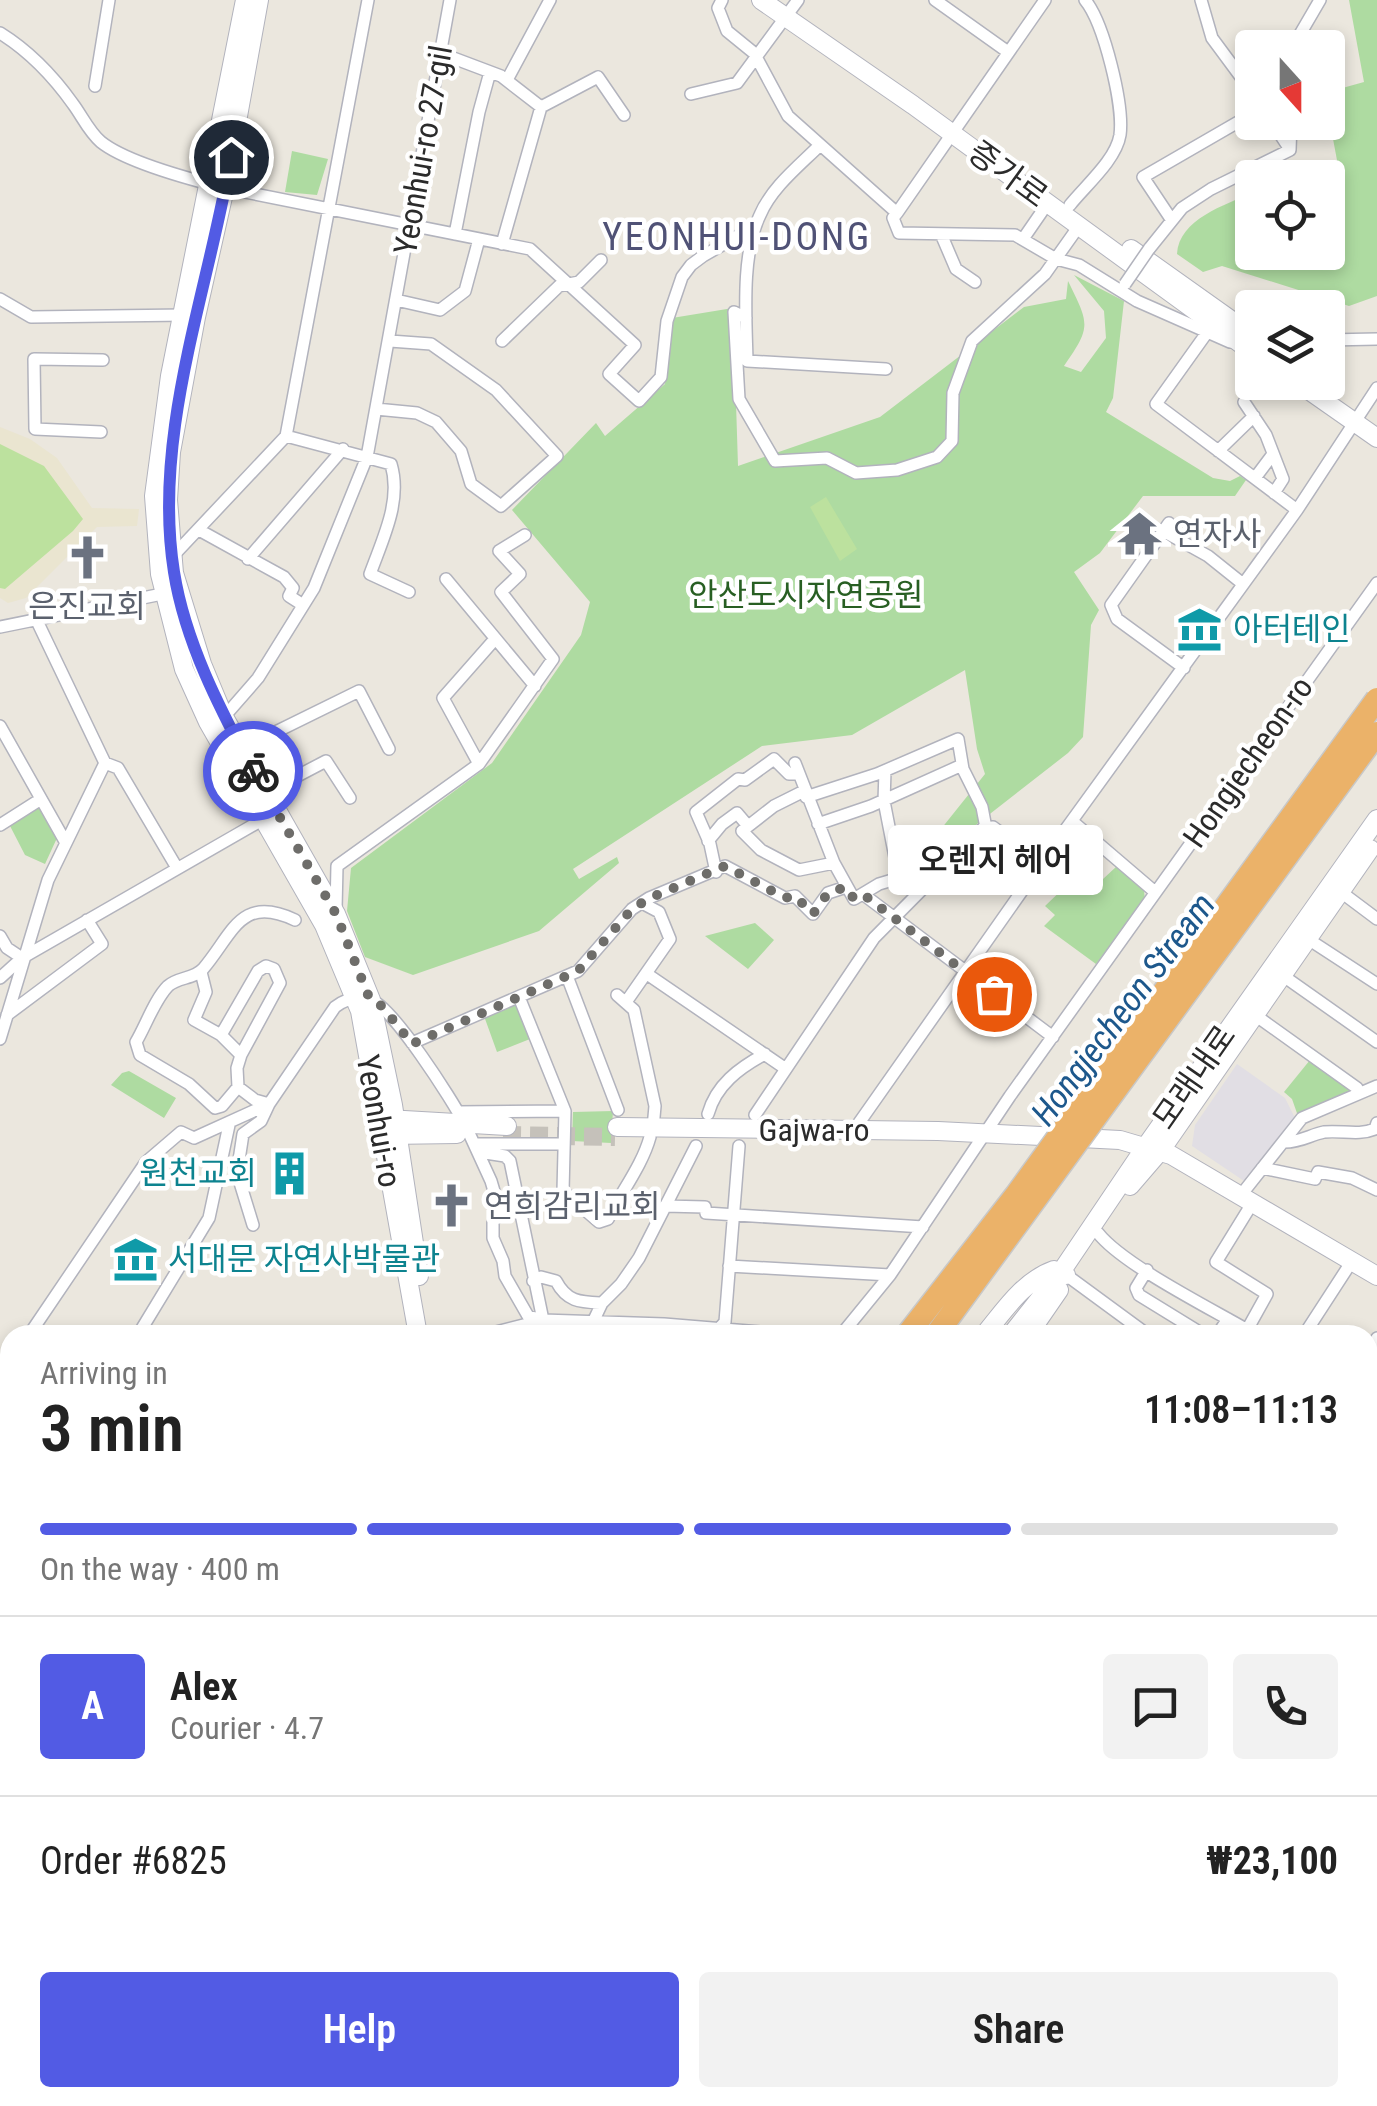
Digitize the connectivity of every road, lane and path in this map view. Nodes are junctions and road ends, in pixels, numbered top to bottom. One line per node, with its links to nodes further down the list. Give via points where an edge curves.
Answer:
1 (109, 0): 24 (street)
2 (244, 0): 34 (main road, Yeonhui-ro)
3 (259, 0): 34 (main road, Yeonhui-ro)
4 (368, 0): 36 (street)
5 (448, 0): 18 (street, Yeonhui-ro 27-gil)
6 (550, 0): 23 (street)
7 (722, 0): 20 (street, via 718,8 727,31)
8 (761, 0): 15 (main road)
9 (935, 0): 14 (street)
10 (1045, 0): 19 (street)
11 (1085, 0): 35 (street, via 1115,79 1120,136)
12 (1201, 0): 21 (street, via 1212,38)
13 (1320, 0): 16 (street)
14 (952, 5): 19 (street)
15 (789, 7): 20 (street); 29 (main road)
16 (1302, 30)
17 (0, 33): 34 (street, via 52,78 104,145)
18 (440, 52): 22 (street); 40 (street, Yeonhui-ro 27-gil)
19 (1008, 52): 29 (street)
20 (757, 59): 25 (street, via 737,83); 32 (street, via 788,116)
21 (1235, 69)
22 (490, 72): 23 (street); 43 (street)
23 (506, 80): 26 (street)
24 (95, 86)
25 (691, 94)
26 (541, 107): 27 (street, via 598,76); 47 (street)
27 (624, 115)
28 (1235, 124): 39 (street, via 1143,178)
29 (954, 129): 35 (main road); 38 (street); 58 (main road, 증가로)
30 (1284, 140): 33 (street)
31 (1290, 140): 33 (street)
32 (820, 145): 38 (street); 41 (street, via 774,192)
33 (1290, 150): 39 (street, via 1211,189)
34 (217, 186): 36 (street); 55 (main road, Yeonhui-ro)
35 (1070, 205): 57 (main road)
36 (327, 209): 40 (street); 75 (street)
37 (1042, 210): 46 (street)
38 (897, 212): 44 (street, via 899,234)
39 (1170, 219): 52 (street, bridge)
40 (410, 225): 43 (street); 54 (street, Yeonhui-ro 27-gil)
41 (755, 226): 50 (street, via 703,256 682,278 667,320 661,378 639,401 609,374 634,345); 56 (street)
42 (1074, 233): 48 (street)
43 (455, 234): 45 (street)
44 (941, 234): 46 (street); 51 (street, via 956,269)
45 (480, 239): 47 (street); 54 (street, Yeonhui-ro 27-gil, via 465,291 440,310)
46 (1023, 240): 48 (street)
47 (502, 244): 50 (street, via 530,250)
48 (1056, 259): 52 (street); 56 (street, via 972,341 953,392 952,441 936,457 896,470 856,473 828,458 776,461 739,399 734,312)
49 (601, 260): 50 (street, via 579,282)
50 (567, 282): 62 (street)
51 (976, 282)
52 (1122, 288): 59 (street)
53 (0, 299): 55 (street, via 31,317)
54 (396, 300): 64 (street, Yeonhui-ro 27-gil)
55 (189, 316): 86 (main road, Yeonhui-ro, via 171,452); 92 (main road, Yeonhui-ro, via 155,487 156,541)
56 (746, 318): 66 (street, via 747,361)
57 (1235, 333)
58 (1235, 333)
59 (1206, 334): 63 (street); 78 (street, via 1156,404)
60 (1377, 339): 61 (street)
61 (1345, 340)
62 (502, 341)
63 (1235, 341)
64 (390, 342): 71 (street, Yeonhui-ro 27-gil); 71 (street, via 432,344 496,390 557,456 501,506 472,484 461,452 436,422)
65 (103, 360): 74 (street, via 34,358 34,429)
66 (886, 369)
67 (1377, 388): 73 (street)
68 (1329, 400): 73 (main road)
69 (1340, 400): 73 (main road)
70 (1244, 402): 72 (street)
71 (376, 409): 80 (street, Yeonhui-ro 27-gil)
72 (1254, 416): 78 (street); 79 (street)
73 (1365, 420): 76 (main road); 83 (street)
74 (101, 432)
75 (286, 436): 77 (street); 84 (street)
76 (1377, 438)
77 (343, 449): 80 (street); 87 (street)
78 (1218, 450): 81 (street)
79 (1273, 454): 81 (street); 82 (street, via 1284,479)
80 (367, 457): 91 (street, via 391,464 396,482 370,574); 93 (street, Yeonhui-ro 27-gil)
81 (1255, 478): 82 (street)
82 (1274, 492): 83 (street)
83 (1297, 510): 90 (street)
84 (198, 530): 86 (street); 87 (street)
85 (526, 535): 98 (street, via 499,550 520,574 501,592 553,660)
86 (172, 557): 92 (main road, Yeonhui-ro)
87 (248, 559): 93 (street, via 284,576 289,596)
88 (446, 580): 96 (street)
89 (1377, 583): 130 (street, Hongjecheon-ro)
90 (1243, 584): 97 (street); 97 (street, via 1166,527 1111,604 1117,619)
91 (409, 592)
92 (171, 593): 94 (street); 100 (main road, Yeonhui-ro); 116 (main road, Yeonhui-ro, via 184,669)
93 (303, 605): 100 (street, Yeonhui-ro 27-gil, via 258,678)
94 (37, 621): 95 (street); 106 (street)
95 (0, 628)
96 (496, 639): 98 (street); 107 (street, via 443,698)
97 (1184, 668): 117 (street)
98 (534, 686): 107 (street)
99 (1377, 699): 213 (highway, bridge)
100 (224, 717): 104 (main road, Yeonhui-ro)
101 (0, 726): 103 (street)
102 (1377, 734): 214 (highway, bridge)
103 (5, 747): 113 (street)
104 (242, 749): 105 (street, via 360,691); 110 (main road, Yeonhui-ro)
105 (389, 749)
106 (105, 763): 124 (street); 127 (street, via 118,768)
107 (479, 764): 134 (street, via 337,866)
108 (962, 765): 109 (street, via 958,739); 114 (street); 121 (street)
109 (884, 771): 111 (street); 114 (street)
110 (265, 793): 112 (street, via 326,761); 134 (main road, Yeonhui-ro)
111 (805, 794): 118 (street); 120 (street); 123 (street, via 797,769 789,774 774,759 766,762 696,812)
112 (350, 798)
113 (42, 799): 119 (street); 124 (street)
114 (884, 801): 118 (street); 132 (street, via 898,878)
115 (1377, 819): 181 (main road, 모래내로)
116 (262, 820): 127 (street); 150 (main road, Yeonhui-ro)
117 (1072, 820): 126 (street); 130 (street)
118 (818, 824): 125 (street)
119 (0, 825)
120 (748, 826): 123 (street, via 737,814); 125 (street, via 742,832 761,850 799,870)
121 (986, 828): 126 (street); 135 (street)
122 (1377, 839): 131 (main road)
123 (708, 840): 128 (street)
124 (66, 842): 141 (street)
125 (834, 863): 129 (street)
126 (1041, 863): 143 (street)
127 (178, 868): 137 (street)
128 (716, 872): 129 (street, via 725,866 785,898 795,896 813,914 828,893); 133 (street)
129 (846, 887): 132 (street, via 854,899)
130 (1155, 892): 154 (street, Hongjecheon-ro)
131 (1341, 892): 136 (street); 140 (main road)
132 (864, 895): 135 (street)
133 (642, 902): 144 (street, via 658,912 670,939); 146 (street)
134 (336, 914): 150 (main road, Yeonhui-ro)
135 (892, 917): 143 (street); 160 (street)
136 (1377, 919)
137 (87, 920): 141 (street); 151 (street, via 102,944)
138 (295, 920): 142 (street, via 268,910 244,916)
139 (0, 936): 141 (street)
140 (1308, 939): 145 (main road); 148 (street)
141 (22, 958): 147 (street); 151 (street)
142 (201, 972): 153 (street, via 206,992 194,1020); 162 (street, via 167,987 137,1049 215,1108)
143 (965, 972): 154 (street); 172 (street)
144 (647, 974): 158 (street); 174 (street, via 621,998 634,1010 656,1106)
145 (1282, 975): 152 (main road); 156 (street)
146 (567, 976): 149 (street); 170 (street)
147 (0, 978)
148 (1377, 984)
149 (519, 997): 157 (street); 165 (street)
150 (362, 999): 157 (street, via 382,1006); 164 (street, via 334,1007); 171 (main road, Yeonhui-ro)
151 (6, 1016): 155 (street)
152 (1255, 1016): 163 (street); 181 (main road)
153 (221, 1034): 159 (street); 159 (street, via 258,971 274,969 277,991)
154 (1052, 1036): 175 (street, Hongjecheon-ro)
155 (0, 1039)
156 (1377, 1042)
157 (412, 1044): 176 (street)
158 (765, 1054): 160 (street); 166 (street, Gajwa-ro, via 716,1093)
159 (240, 1055): 162 (street)
160 (786, 1069): 167 (street)
161 (1377, 1086): 163 (street)
162 (238, 1087): 164 (street)
163 (1360, 1094): 177 (street, via 1304,1116)
164 (269, 1104): 169 (street); 187 (street, via 261,1121 243,1134 237,1172)
165 (565, 1111): 176 (street); 178 (street)
166 (708, 1114)
167 (754, 1115)
168 (1377, 1123): 177 (street, via 1363,1133 1325,1132)
169 (229, 1125): 204 (street, via 194,1138 181,1132 146,1162); 205 (street, via 210,1218)
170 (617, 1125): 174 (main road, Gajwa-ro)
171 (389, 1127): 176 (main road); 206 (main road, Yeonhui-ro); 207 (main road)
172 (854, 1130): 174 (main road, Gajwa-ro); 175 (main road, Gajwa-ro)
173 (505, 1131): 176 (main road)
174 (651, 1132): 175 (main road, via 966,1140); 178 (street, via 608,1220 599,1222 563,1191)
175 (988, 1132): 181 (main road, Gajwa-ro, bridge, via 1113,1138); 188 (street, Hongjecheon-ro)
176 (469, 1133): 178 (street); 191 (street, via 499,1208 493,1238); 194 (street, via 510,1161)
177 (1283, 1142): 182 (street)
178 (564, 1144)
179 (696, 1146): 185 (street)
180 (739, 1146): 186 (street)
181 (1153, 1148): 184 (main road); 189 (main road); 196 (main road, 모래내로)
182 (1262, 1168): 183 (street, via 1315,1179 1318,1172 1352,1178); 184 (street)
183 (1377, 1190)
184 (1247, 1199): 190 (main road); 222 (street, via 1216,1262 1267,1294)
185 (665, 1206): 186 (street); 199 (street, via 639,1258)
186 (733, 1213): 188 (street); 192 (street)
187 (253, 1225)
188 (923, 1227): 195 (street, Hongjecheon-ro)
189 (1098, 1233): 193 (street); 196 (main road)
190 (1352, 1262): 197 (main road); 223 (street)
191 (504, 1266): 194 (street); 202 (street, via 528,1316)
192 (729, 1266): 195 (street); 211 (street)
193 (1147, 1270): 201 (street); 219 (street, via 1136,1288 1139,1296)
194 (532, 1275): 199 (street, via 556,1281 575,1302); 202 (street)
195 (890, 1275): 212 (street, Hongjecheon-ro)
196 (1065, 1275): 198 (main road, via 1048,1272); 200 (main road, 모래내로); 217 (main road); 218 (street)
197 (1377, 1276)
198 (1014, 1297): 200 (main road, via 1028,1298); 215 (main road)
199 (602, 1303): 203 (street)
200 (1029, 1311): 216 (main road, 모래내로)
201 (1228, 1319): 220 (street); 221 (street)
202 (543, 1320): 203 (street); 208 (street); 209 (street)
203 (593, 1322): 210 (street)
204 (37, 1325)
205 (144, 1325)
206 (417, 1325)
207 (426, 1325)
208 (523, 1325)
209 (542, 1325)
210 (620, 1325)
211 (723, 1325)
212 (850, 1325)
213 (915, 1325)
214 (943, 1325)
215 (992, 1325)
216 (1018, 1325)
217 (1034, 1325)
218 (1134, 1325)
219 (1187, 1325)
220 (1224, 1325)
221 (1239, 1325)
222 (1254, 1325)
223 (1311, 1325)

